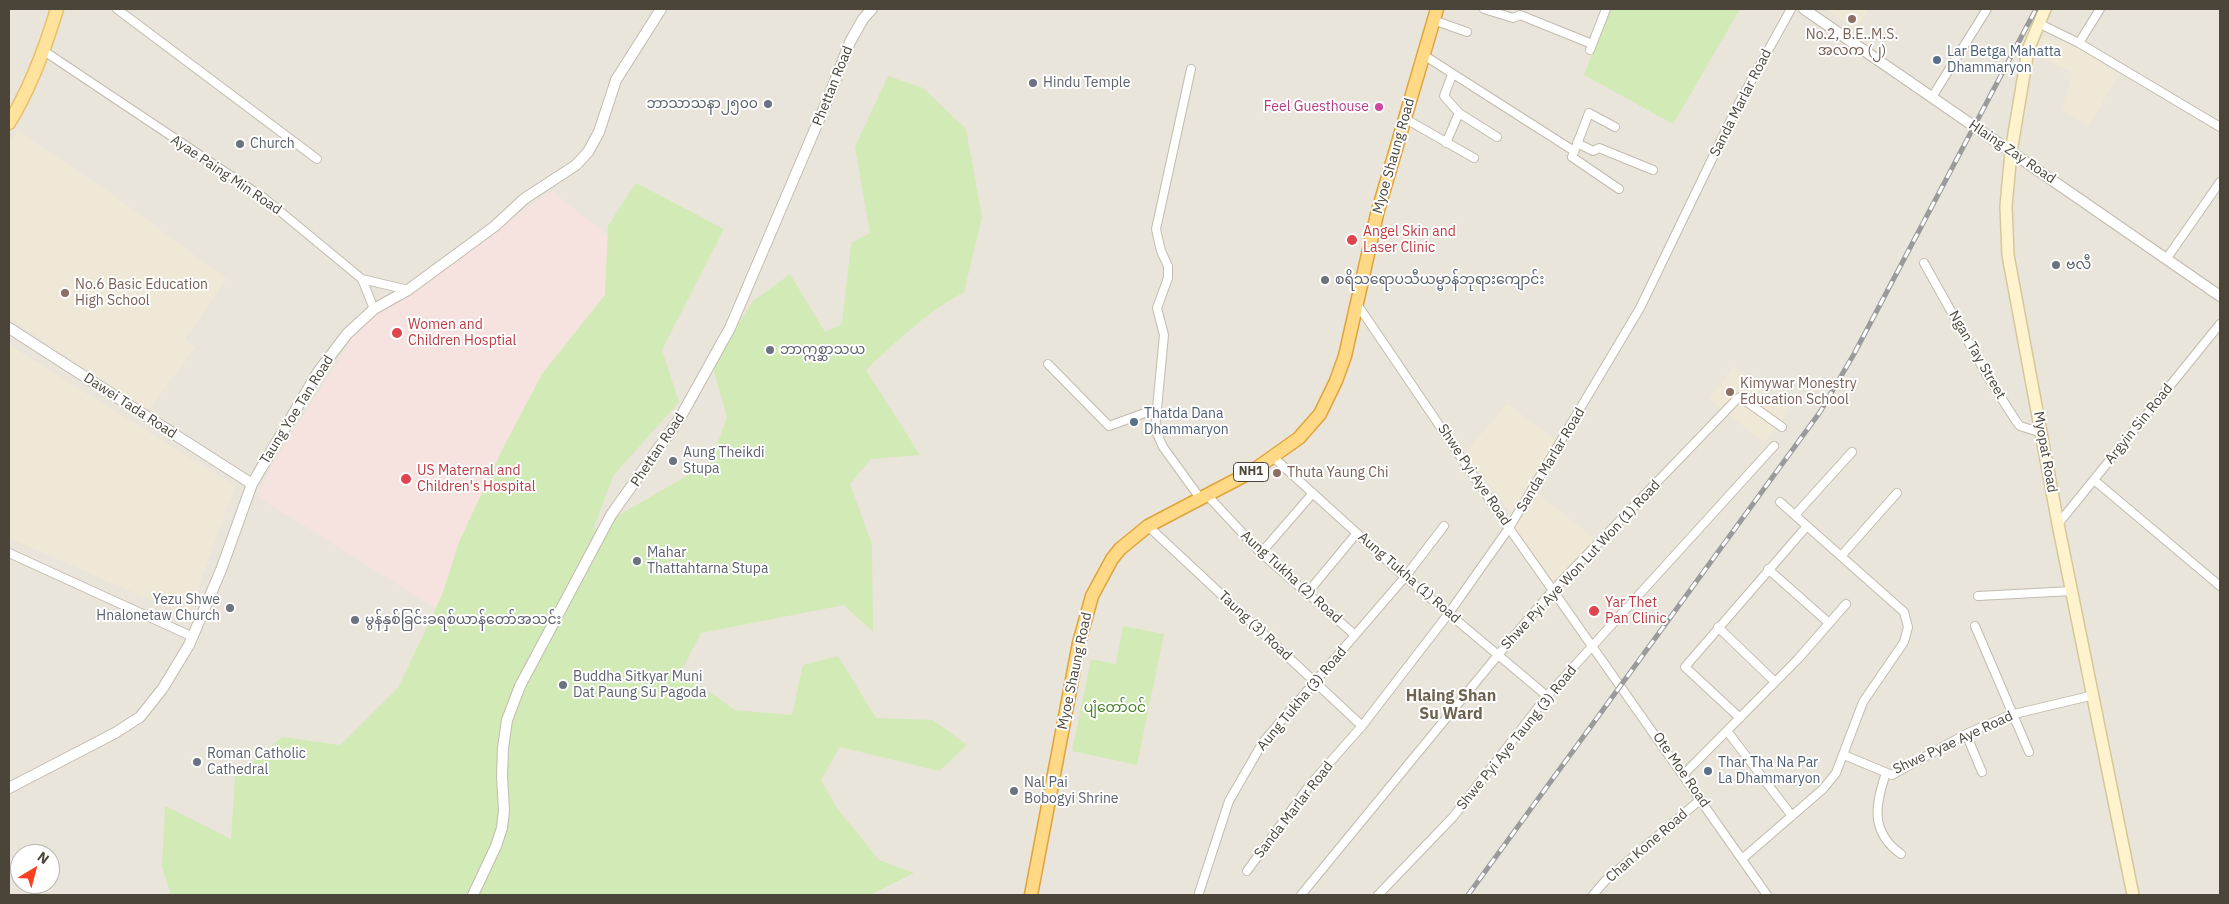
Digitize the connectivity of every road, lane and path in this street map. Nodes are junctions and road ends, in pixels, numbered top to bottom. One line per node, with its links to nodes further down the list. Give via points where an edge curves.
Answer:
1 (57, 9): 16 (main road)
2 (117, 9): 31 (street)
3 (661, 9): 38 (street, Taung Yoe Tan Road, via 616,80 599,132 588,152 576,165 524,199 495,226)
4 (872, 9): 104 (street, Phettan Road, via 850,42 827,103 723,343 680,418 611,515 520,686 507,720 503,748 502,828)
5 (1484, 9): 6 (street, via 1513,18 1520,15 1591,47)
6 (1606, 9)
7 (1791, 9): 62 (street, Sanda Marlar Road, via 1739,103 1640,308)
8 (1804, 9): 20 (street, Hlaing Zay Road)
9 (1987, 9): 20 (street)
10 (2045, 9): 13 (main road, Myopat Road)
11 (2100, 9): 15 (street)
12 (1435, 14): 14 (street); 17 (highway, Myoe Shaung Road / NH1)
13 (2040, 24): 15 (street); 29 (main road, Myopat Road, via 2028,50)
14 (1467, 32)
15 (2079, 43): 25 (street)
16 (44, 51): 23 (main road, via 32,82); 37 (street, Ayae Paing Min Road, via 264,198)
17 (1422, 54): 19 (street); 22 (highway, Myoe Shaung Road / NH1)
18 (1191, 69): 45 (street, Aung Tukha (2) Road, via 1156,229 1168,266 1168,278 1157,308 1164,335)
19 (1452, 75): 21 (street, via 1444,96); 28 (street)
20 (1932, 97): 29 (street, Hlaing Zay Road)
21 (1459, 113): 26 (street); 27 (street)
22 (1404, 118): 27 (street); 40 (highway, Myoe Shaung Road / NH1, via 1377,214)
23 (9, 123)
24 (1615, 127): 28 (street, via 1589,113)
25 (2220, 127)
26 (1497, 137)
27 (1446, 143): 30 (street)
28 (1575, 147): 32 (street, via 1593,151 1599,148); 34 (street, via 1574,160)
29 (2012, 152): 35 (street, Hlaing Zay Road); 47 (main road, Myopat Road, via 2006,206 2008,255)
30 (1474, 158)
31 (317, 159)
32 (1653, 170)
33 (2220, 182): 35 (street)
34 (1619, 189)
35 (2167, 258): 39 (street, Hlaing Zay Road)
36 (1924, 263): 47 (street, Ngan Tay Street, via 2016,421 2020,426)
37 (362, 280): 38 (street, Ayae Paing Min Road); 41 (street)
38 (408, 290): 41 (street, Taung Yoe Tan Road)
39 (2220, 296)
40 (1357, 304): 50 (highway, Myoe Shaung Road / NH1, via 1339,373 1320,414 1299,438); 62 (street, Shwe Pyi Aye Road)
41 (374, 309): 52 (street, Taung Yoe Tan Road, via 347,334 318,372)
42 (2220, 324): 51 (street, Argyin Sin Road)
43 (9, 328): 52 (street, Dawei Tada Road)
44 (1048, 364): 45 (street, via 1109,426)
45 (1156, 409): 55 (street, Aung Tukha (2) Road, via 1155,429 1163,447)
46 (1782, 427): 70 (street, Shwe Pyi Aye Won Lut Won (1) Road, via 1740,398 1736,400)
47 (2042, 433): 58 (main road, Myopat Road)
48 (1774, 446): 81 (street, Shwe Pyi Aye Taung (3) Road)
49 (1852, 452): 57 (street)
50 (1273, 457): 53 (street, Aung Tukha (1) Road); 55 (highway, Myoe Shaung Road / NH1)
51 (2094, 480): 58 (street, Argyin Sin Road); 69 (street)
52 (252, 484): 80 (street, Taung Yoe Tan Road)
53 (1313, 493): 63 (street, Aung Tukha (1) Road); 65 (street)
54 (1897, 493): 66 (street)
55 (1204, 497): 59 (highway, Myoe Shaung Road / NH1); 65 (street, Aung Tukha (2) Road)
56 (1780, 502): 57 (street)
57 (1795, 515): 61 (street)
58 (2058, 524): 71 (main road, Myopat Road)
59 (1148, 526): 83 (street, Taung (3) Road); 105 (highway, Myoe Shaung Road / NH1, via 1112,558 1092,596 1079,643)
60 (1444, 526): 68 (street, Aung Tukha (3) Road)
61 (1807, 526): 66 (street); 67 (street)
62 (1509, 528): 70 (street, Shwe Pyi Aye Road); 75 (street, Sanda Marlar Road)
63 (1357, 533): 68 (street, Aung Tukha (1) Road); 72 (street)
64 (9, 553): 80 (street)
65 (1261, 553): 72 (street, Aung Tukha (2) Road)
66 (1842, 555): 93 (street, via 1904,612 1908,627 1904,642 1863,702)
67 (1768, 569): 76 (street); 78 (street)
68 (1406, 577): 75 (street, Aung Tukha (1) Road); 79 (street, Aung Tukha (3) Road)
69 (2220, 586)
70 (1554, 590): 81 (street, Shwe Pyi Aye Road); 82 (street, Shwe Pyi Aye Won Lut Won (1) Road)
71 (2072, 591): 73 (street); 85 (main road, Myopat Road)
72 (1308, 592): 79 (street, Aung Tukha (2) Road)
73 (1978, 596)
74 (1846, 604): 76 (street)
75 (1449, 613): 82 (street, Aung Tukha (1) Road); 89 (street, Sanda Marlar Road)
76 (1829, 623): 84 (street)
77 (1974, 626): 87 (street)
78 (1718, 627): 84 (street); 88 (street, via 1685,667)
79 (1355, 635): 83 (street, Aung Tukha (3) Road)
80 (193, 637): 97 (street, Taung Yoe Tan Road, via 164,688 140,717)
81 (1594, 645): 86 (street, Shwe Pyi Aye Taung (3) Road); 96 (street, Ote Moe Road)
82 (1498, 654): 86 (street, Aung Tukha (1) Road); 106 (street, Shwe Pyi Aye Won Lut Won (1) Road)
83 (1315, 682): 89 (street, Taung (3) Road); 103 (street, Aung Tukha (3) Road, via 1263,742 1229,802)
84 (1775, 682): 88 (street)
85 (2094, 695): 87 (street, Shwe Pyae Aye Road); 110 (main road, Myopat Road)
86 (1547, 696): 107 (street, Shwe Pyi Aye Taung (3) Road, via 1453,817)
87 (2014, 714): 91 (street, Shwe Pyae Aye Road); 92 (street)
88 (1740, 718): 90 (street)
89 (1362, 726): 102 (street, Sanda Marlar Road, via 1309,786)
90 (1727, 731): 96 (street); 99 (street)
91 (1966, 734): 94 (street); 95 (street, Shwe Pyae Aye Road, via 1899,772)
92 (2029, 752)
93 (1844, 755): 95 (street, Shwe Pyae Aye Road); 99 (street, via 1823,789)
94 (1982, 772)
95 (1886, 773): 100 (street, via 1880,789 1877,820 1891,847)
96 (1683, 775): 98 (street, Ote Moe Road)
97 (9, 788)
98 (1701, 799): 101 (street, Ote Moe Road); 108 (street, Chan Kone Road)
99 (1792, 816): 101 (street)
100 (1902, 854)
101 (1742, 859): 109 (street, Ote Moe Road)
102 (1247, 871)
103 (1199, 894)
104 (473, 895)
105 (1031, 895)
106 (1301, 895)
107 (1378, 895)
108 (1593, 895)
109 (1767, 895)
110 (2133, 895)

